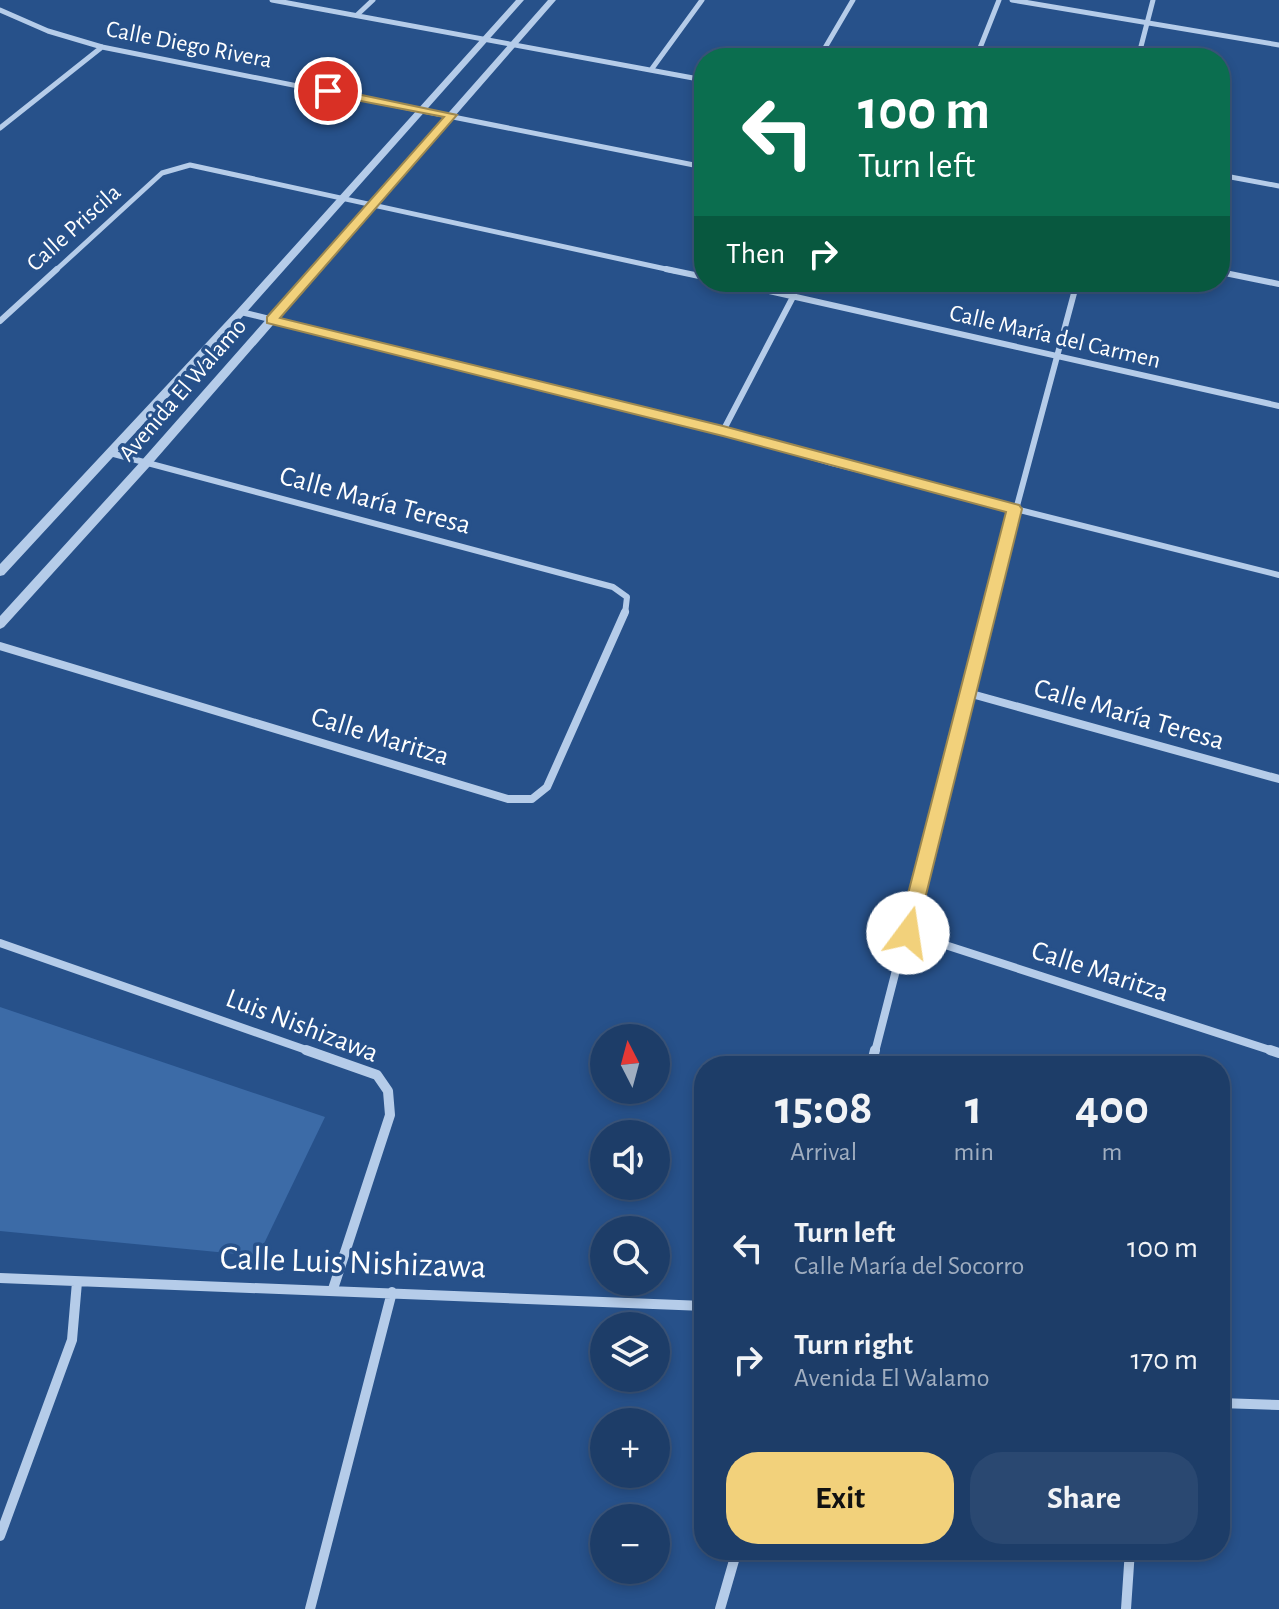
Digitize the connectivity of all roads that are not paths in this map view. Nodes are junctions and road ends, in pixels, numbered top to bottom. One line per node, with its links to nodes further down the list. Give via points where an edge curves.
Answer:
1 (272, 0): 11 (street)
2 (373, 0): 11 (street)
3 (520, 0): 13 (street, Avenida El Walamo)
4 (552, 0): 14 (street, Avenida El Walamo)
5 (702, 0): 20 (street)
6 (853, 0): 17 (street)
7 (999, 0): 18 (street)
8 (1012, 0): 12 (street)
9 (1153, 0): 12 (street)
10 (0, 10): 16 (street, Calle Diego Rivera)
11 (357, 15): 13 (street)
12 (1147, 23): 15 (street); 19 (street)
13 (484, 39): 14 (street); 22 (street, Avenida El Walamo)
14 (514, 43): 20 (street); 23 (street, Avenida El Walamo)
15 (1279, 45)
16 (102, 47): 22 (street, Calle Diego Rivera); 25 (street)
17 (825, 48)
18 (980, 48)
19 (1141, 48)
20 (651, 70): 21 (street)
21 (694, 78)
22 (420, 109): 23 (street, Calle Diego Rivera); 30 (street, Avenida El Walamo)
23 (451, 115): 27 (street, Calle Diego Rivera); 31 (street, Avenida El Walamo)
24 (0, 118): 25 (street)
25 (10, 119): 26 (street)
26 (0, 128)
27 (694, 165)
28 (1230, 177): 29 (street)
29 (1279, 186)
30 (342, 198): 31 (street); 38 (street, Avenida El Walamo); 40 (street, Calle Priscila, via 190,165 175,167 162,173)
31 (372, 205): 33 (street); 39 (street, Avenida El Walamo)
32 (1230, 274): 34 (street)
33 (694, 275)
34 (1279, 284)
35 (779, 292): 37 (street, Calle María del Carmen)
36 (1074, 292): 41 (street)
37 (794, 295): 41 (street, Calle María del Carmen); 43 (street)
38 (241, 312): 39 (street); 44 (street, Avenida El Walamo)
39 (271, 320): 43 (street); 45 (street, Avenida El Walamo)
40 (0, 321)
41 (1058, 357): 42 (street, Calle María del Carmen); 46 (street)
42 (1279, 406)
43 (723, 431): 46 (street)
44 (110, 453): 45 (street, Calle María Teresa); 47 (street, Avenida El Walamo)
45 (146, 463): 49 (street, Calle María Teresa, via 613,587); 50 (street, Avenida El Walamo)
46 (1014, 509): 48 (street); 52 (street)
47 (0, 572)
48 (1279, 575)
49 (627, 597): 51 (street, Calle Maritza, via 625,614 547,787 532,799 508,799)
50 (0, 624)
51 (0, 646)
52 (968, 693): 53 (street, Calle María Teresa); 54 (street)
53 (1279, 779)
54 (908, 933): 56 (street, Calle Maritza); 57 (street)
55 (0, 943): 60 (street, Luis Nishizawa, via 377,1075 388,1091 390,1115)
56 (1279, 1053)
57 (874, 1056)
58 (0, 1278): 59 (street, Calle Luis Nishizawa)
59 (77, 1282): 60 (street, Calle Luis Nishizawa); 65 (street, via 72,1340)
60 (333, 1289): 61 (street, Calle Luis Nishizawa)
61 (392, 1292): 62 (street, Calle Luis Nishizawa); 68 (street)
62 (694, 1306)
63 (1230, 1403): 64 (street)
64 (1279, 1405)
65 (0, 1536)
66 (734, 1560): 69 (street)
67 (1129, 1560): 70 (street)
68 (310, 1609)
69 (720, 1609)
70 (1126, 1609)

